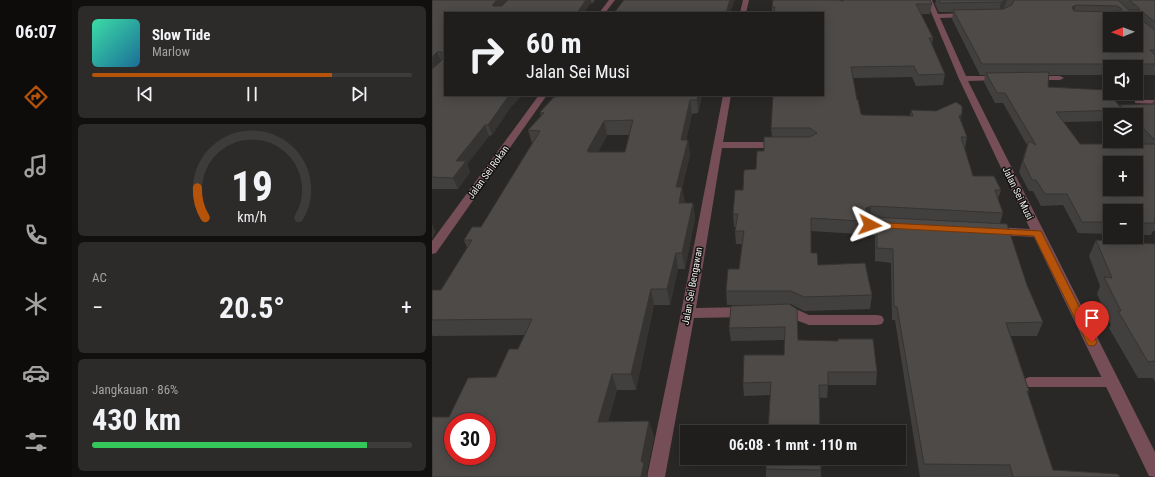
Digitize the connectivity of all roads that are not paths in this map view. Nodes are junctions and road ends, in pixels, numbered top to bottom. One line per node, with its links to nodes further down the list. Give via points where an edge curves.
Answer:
1 (612, 0): 4 (street)
2 (746, 0): 5 (street)
3 (931, 1): 7 (street, Jalan Sei Musi)
4 (603, 12)
5 (743, 12)
6 (978, 15): 7 (street)
7 (935, 16): 8 (street, Jalan Sei Musi)
8 (964, 78): 9 (street); 19 (street, Jalan Sei Musi)
9 (1008, 78)
10 (1022, 78): 11 (street)
11 (1060, 78)
12 (542, 96): 20 (street, Jalan Sei Rokan)
13 (727, 96): 16 (street, Jalan Sei Bengawan)
14 (1137, 102): 15 (lane)
15 (1155, 102)
16 (718, 145): 17 (street); 21 (street, Jalan Sei Bengawan)
17 (795, 145)
18 (980, 231): 19 (street)
19 (1038, 233): 24 (street, Jalan Sei Musi)
20 (432, 250)
21 (688, 313): 22 (street, via 791,311 809,320); 26 (street, Jalan Sei Bengawan)
22 (877, 320)
23 (1029, 382): 24 (lane)
24 (1112, 382): 25 (street, Jalan Sei Musi)
25 (1155, 470)
26 (656, 477)

